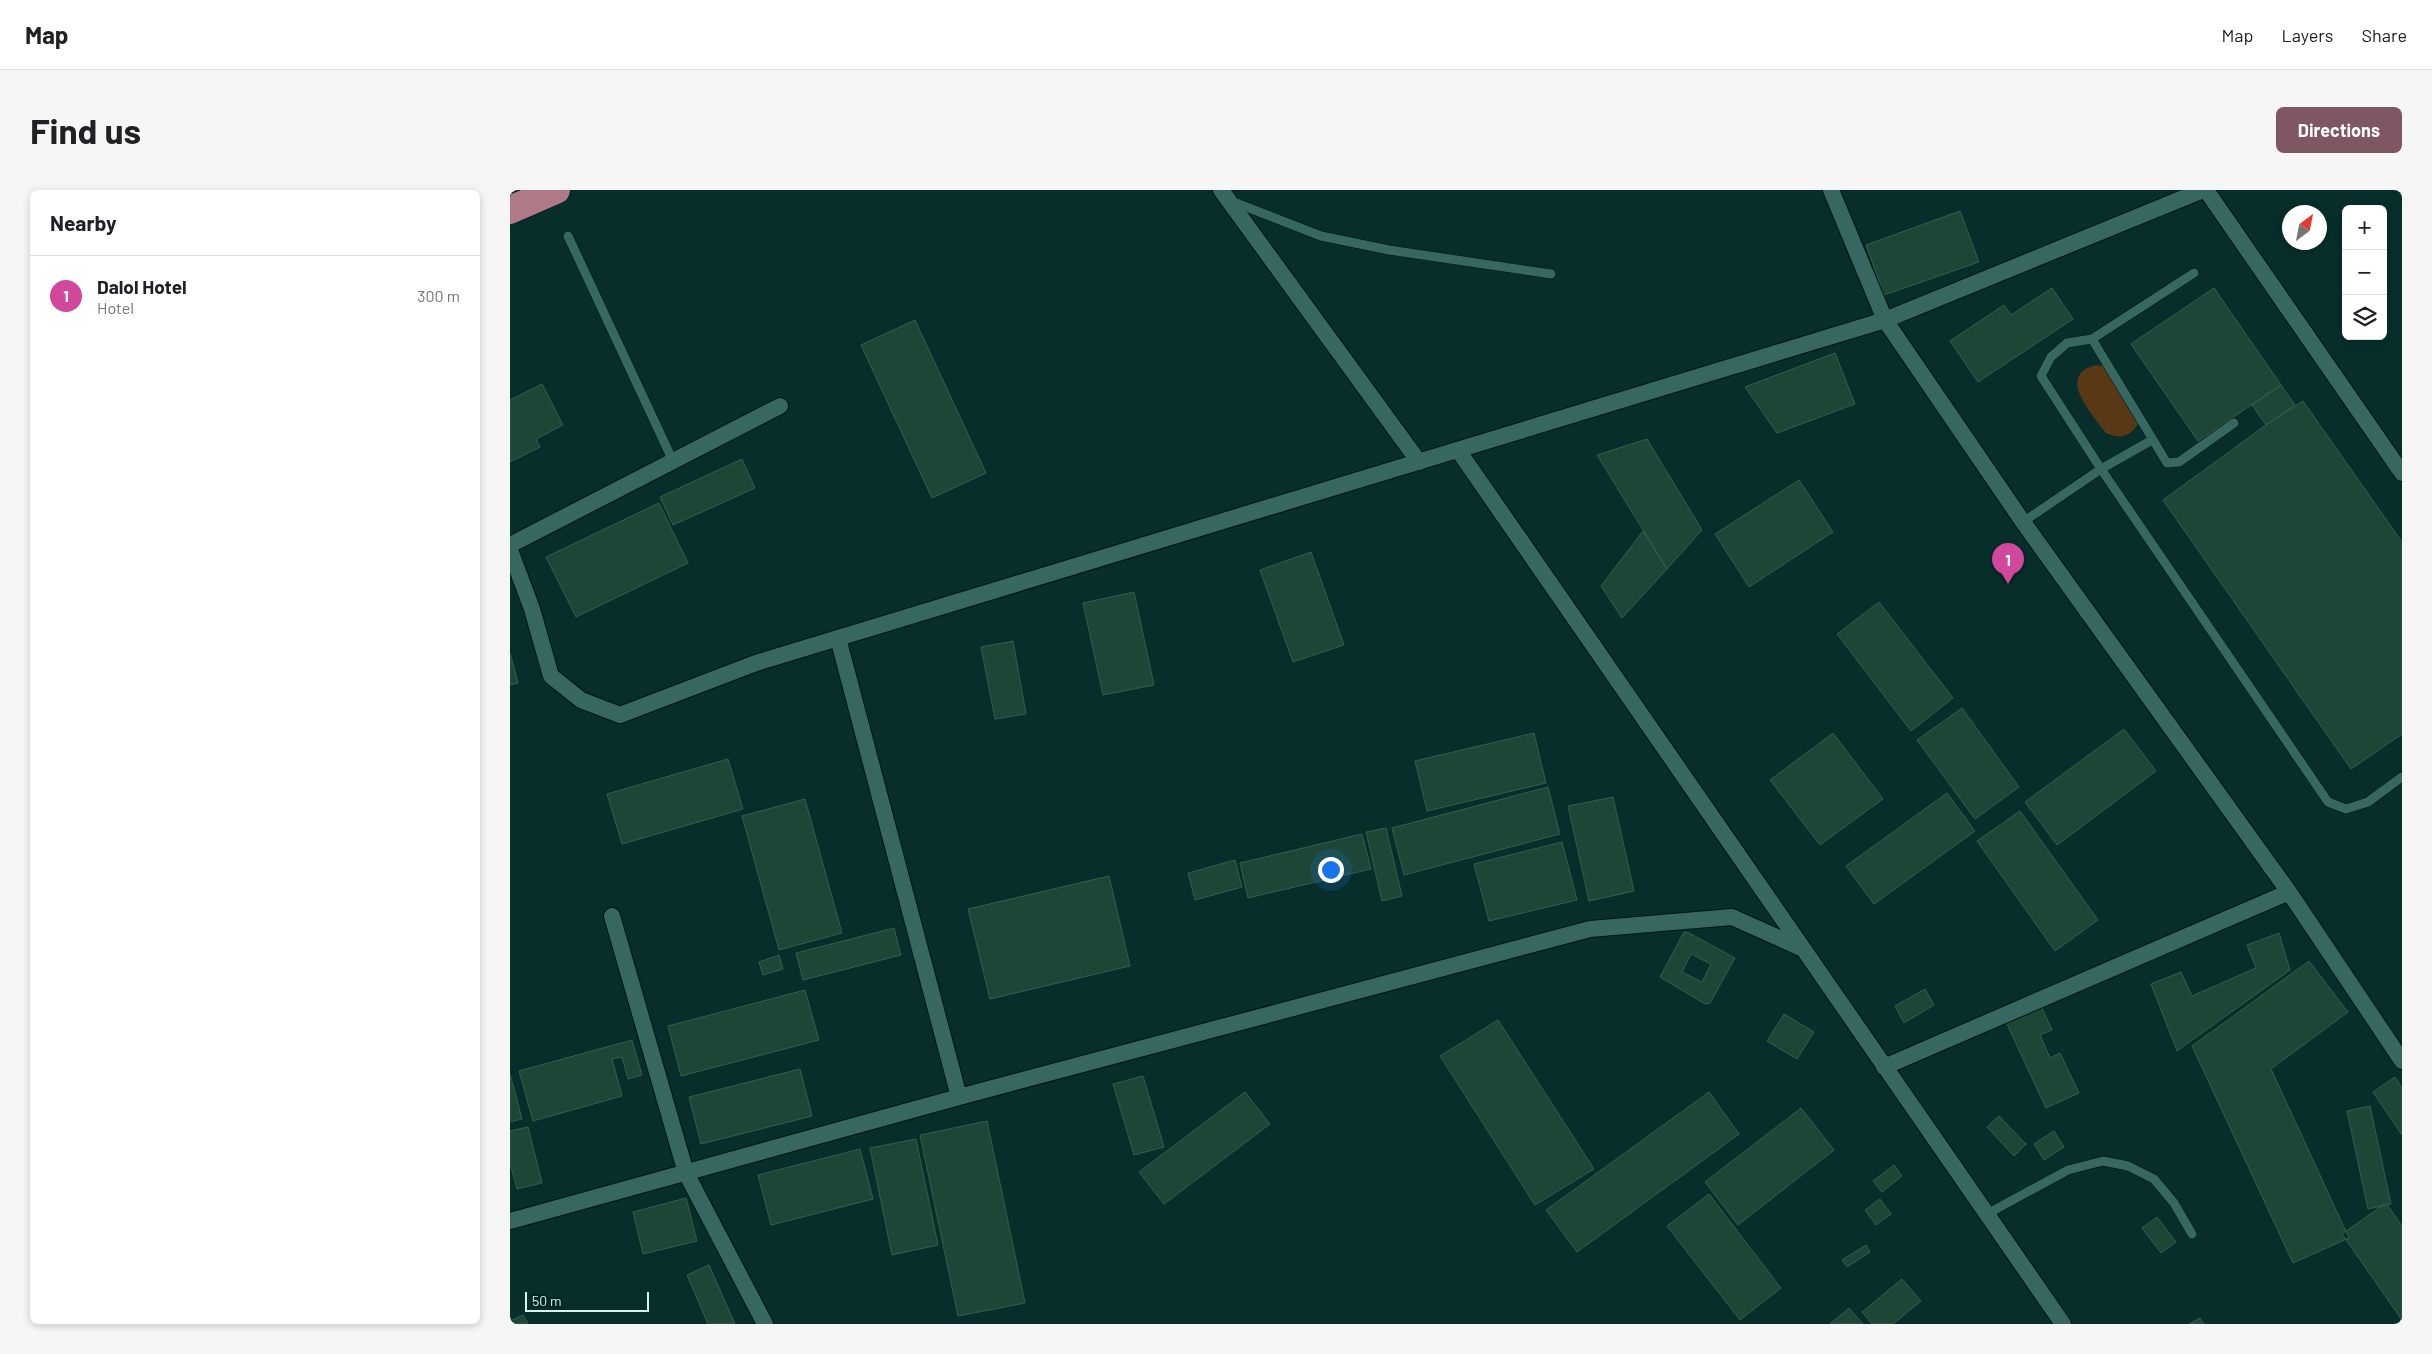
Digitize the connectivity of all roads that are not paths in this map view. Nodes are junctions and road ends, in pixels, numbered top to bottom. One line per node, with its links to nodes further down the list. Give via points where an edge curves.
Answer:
1 (556, 190): 5 (highway)
2 (1831, 190): 9 (street)
3 (2205, 190): 9 (street); 18 (street)
4 (1225, 195): 8 (lane, via 1321,236 1389,250); 16 (street)
5 (510, 210)
6 (568, 236): 15 (lane)
7 (2194, 273): 10 (lane)
8 (1551, 274)
9 (1885, 320): 14 (street); 19 (street)
10 (2092, 339): 13 (lane); 17 (lane, via 2067,343 2051,357 2041,376)
11 (780, 406): 15 (street)
12 (2234, 422): 13 (lane, via 2173,464 2167,463)
13 (2152, 440): 17 (lane)
14 (1458, 450): 16 (street); 26 (street)
15 (673, 461): 20 (street)
16 (1419, 462): 22 (street)
17 (2101, 469): 19 (lane); 23 (lane, via 2328,802 2346,809 2368,802)
18 (2402, 473)
19 (2023, 522): 24 (street)
20 (510, 545)
21 (510, 550): 22 (street, via 532,609 551,676 582,700 620,714 756,663)
22 (838, 638): 29 (street)
23 (2402, 777)
24 (2289, 892): 27 (street); 28 (street)
25 (612, 916): 30 (street)
26 (1801, 948): 28 (street); 29 (street, via 1732,917 1590,929)
27 (2402, 1060)
28 (1884, 1067): 31 (street)
29 (959, 1097): 30 (street)
30 (686, 1173): 32 (street); 34 (street)
31 (1987, 1214): 33 (lane, via 2068,1170 2103,1161 2128,1166 2154,1179 2174,1203); 35 (street)
32 (510, 1220)
33 (2192, 1234)
34 (765, 1324)
35 (2063, 1324)

